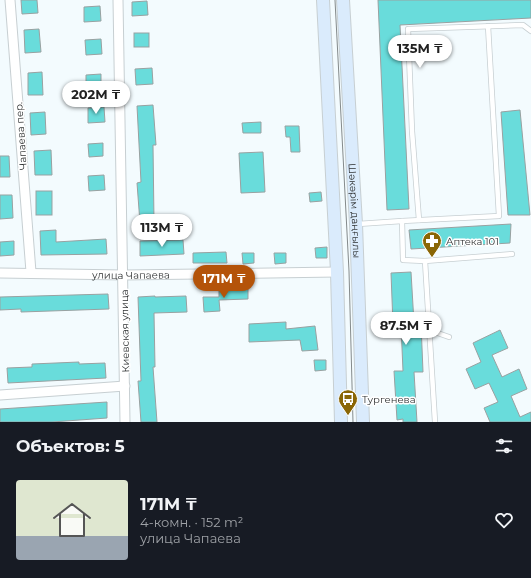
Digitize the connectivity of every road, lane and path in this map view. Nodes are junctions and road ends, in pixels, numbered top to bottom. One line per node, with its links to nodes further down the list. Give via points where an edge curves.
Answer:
1 (10, 0): 13 (street, Чапаева пер.)
2 (118, 0): 16 (street, Киевская улица)
3 (323, 0): 14 (main road)
4 (343, 0): 9 (main road, Шәкәрім даңғылы)
5 (488, 26): 6 (lane, via 523,25); 7 (lane, via 499,216); 7 (lane, via 408,29)
6 (531, 32)
7 (419, 220): 8 (lane)
8 (402, 221): 9 (lane); 11 (lane, via 403,260)
9 (356, 224): 12 (main road, Шәкәрім даңғылы)
10 (512, 254): 11 (lane)
11 (425, 261): 17 (lane)
12 (358, 270): 14 (main road, улица Чапаева); 23 (main road, Шәкәрім даңғылы)
13 (31, 272): 15 (street, улица Чапаева); 16 (street, улица Чапаева)
14 (337, 272): 16 (street, улица Чапаева); 22 (main road)
15 (0, 273)
16 (124, 275): 19 (street, Киевская улица)
17 (429, 330): 18 (lane); 24 (lane)
18 (449, 337)
19 (126, 386): 20 (street); 21 (street, Киевская улица)
20 (0, 396)
21 (125, 422)
22 (341, 422)
23 (362, 422)
24 (435, 422)

